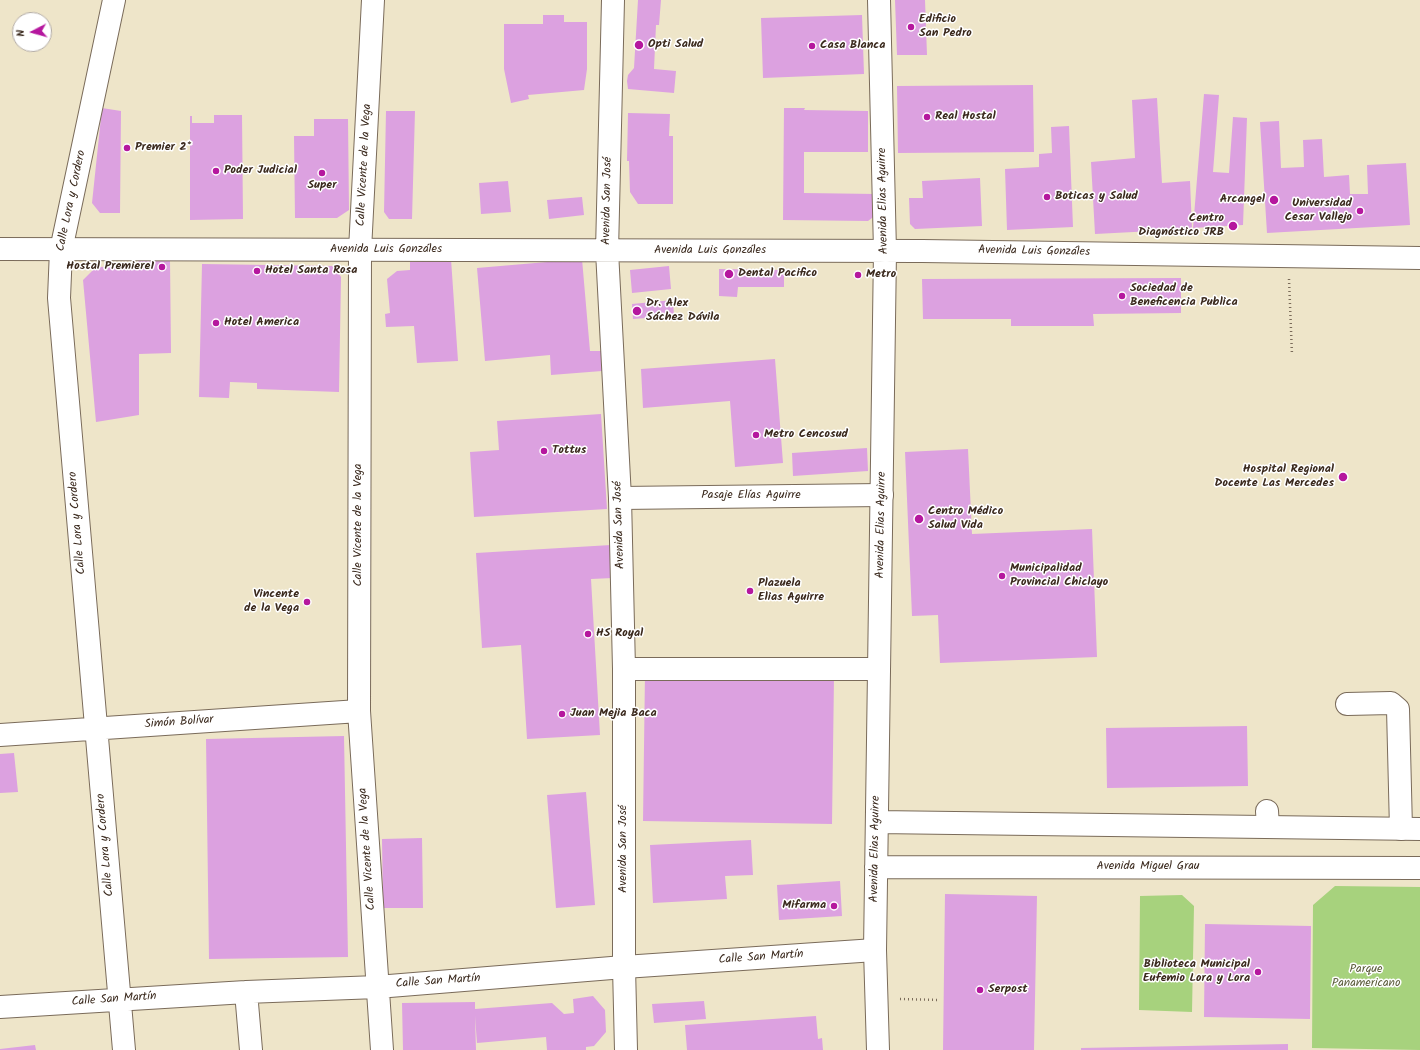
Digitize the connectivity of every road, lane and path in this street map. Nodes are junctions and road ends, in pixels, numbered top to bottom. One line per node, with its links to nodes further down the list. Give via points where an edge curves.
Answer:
1 (114, 0): 6 (main road, Calle Lora y Cordero)
2 (373, 0): 7 (main road, Calle Vicente de la Vega)
3 (613, 0): 8 (main road, Avenida San José)
4 (880, 0): 9 (main road, Avenida Elias Aguirre)
5 (0, 249): 6 (main road, Avenida Luis Gonzáles)
6 (61, 250): 7 (main road, Avenida Luis Gonzáles); 19 (main road, Calle Lora y Cordero, via 59,298)
7 (360, 250): 8 (main road, Avenida Luis Gonzáles); 18 (main road, Calle Vicente de la Vega)
8 (607, 250): 9 (main road, Avenida Luis Gonzáles); 14 (main road, Avenida San José)
9 (885, 250): 10 (main road, Avenida Luis Gonzáles); 13 (main road, Avenida Elias Aguirre)
10 (1288, 256): 11 (main road, Avenida Luis Gonzáles); 12 (path)
11 (1420, 258)
12 (1292, 355)
13 (882, 495): 14 (main road, Pasaje Elías Aguirre); 16 (main road, Avenida Elias Aguirre)
14 (620, 498): 15 (main road, Avenida San José)
15 (624, 669): 16 (main road); 26 (main road, Avenida San José)
16 (879, 669): 21 (main road, Avenida Elias Aguirre)
17 (1348, 704): 22 (main road, via 1391,703 1398,709)
18 (359, 711): 19 (main road, Simón Bolívar); 27 (main road, Calle Vicente de la Vega)
19 (96, 728): 20 (main road, Simón Bolívar); 30 (main road, Calle Lora y Cordero)
20 (0, 735)
21 (877, 822): 22 (main road, via 1267,819); 23 (main road, Avenida Elias Aguirre)
22 (1411, 829)
23 (876, 867): 24 (main road, Avenida Miguel Grau); 25 (main road, Avenida Elias Aguirre)
24 (1420, 868)
25 (875, 950): 26 (main road, Calle San Martín); 29 (main road, Avenida Elias Aguirre)
26 (624, 968): 27 (main road, Calle San Martín); 36 (main road, Avenida San José)
27 (377, 987): 28 (main road, Calle San Martín); 35 (main road, Calle Vicente de la Vega)
28 (246, 992): 30 (main road, Calle San Martín); 34 (main road)
29 (876, 997): 31 (path); 37 (main road, Avenida Elias Aguirre)
30 (120, 1000): 32 (main road, Calle San Martín); 33 (main road, Calle Lora y Cordero)
31 (940, 1000)
32 (0, 1007)
33 (124, 1050)
34 (251, 1050)
35 (382, 1050)
36 (626, 1050)
37 (878, 1050)

